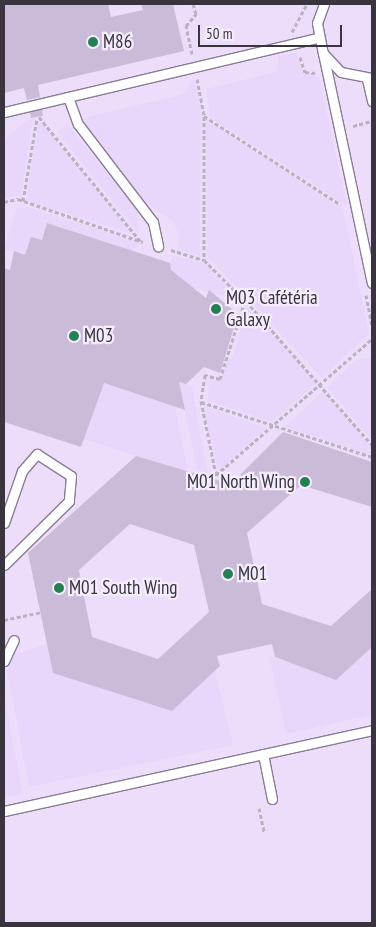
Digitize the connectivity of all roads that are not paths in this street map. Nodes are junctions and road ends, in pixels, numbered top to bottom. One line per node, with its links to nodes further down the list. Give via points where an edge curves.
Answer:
1 (324, 4): 2 (lane)
2 (318, 38): 3 (lane); 5 (lane)
3 (323, 53): 4 (lane, via 341,72); 9 (lane)
4 (369, 79): 6 (lane)
5 (68, 97): 7 (lane); 8 (lane, via 78,124 153,222)
6 (372, 101)
7 (4, 112)
8 (158, 246)
9 (372, 283)
10 (4, 523): 11 (lane, via 22,471 38,454 71,476 69,501)
11 (4, 565)
12 (14, 640): 13 (lane)
13 (4, 661)
14 (372, 730): 15 (lane)
15 (263, 754): 16 (lane); 17 (lane)
16 (272, 799)
17 (4, 811)

